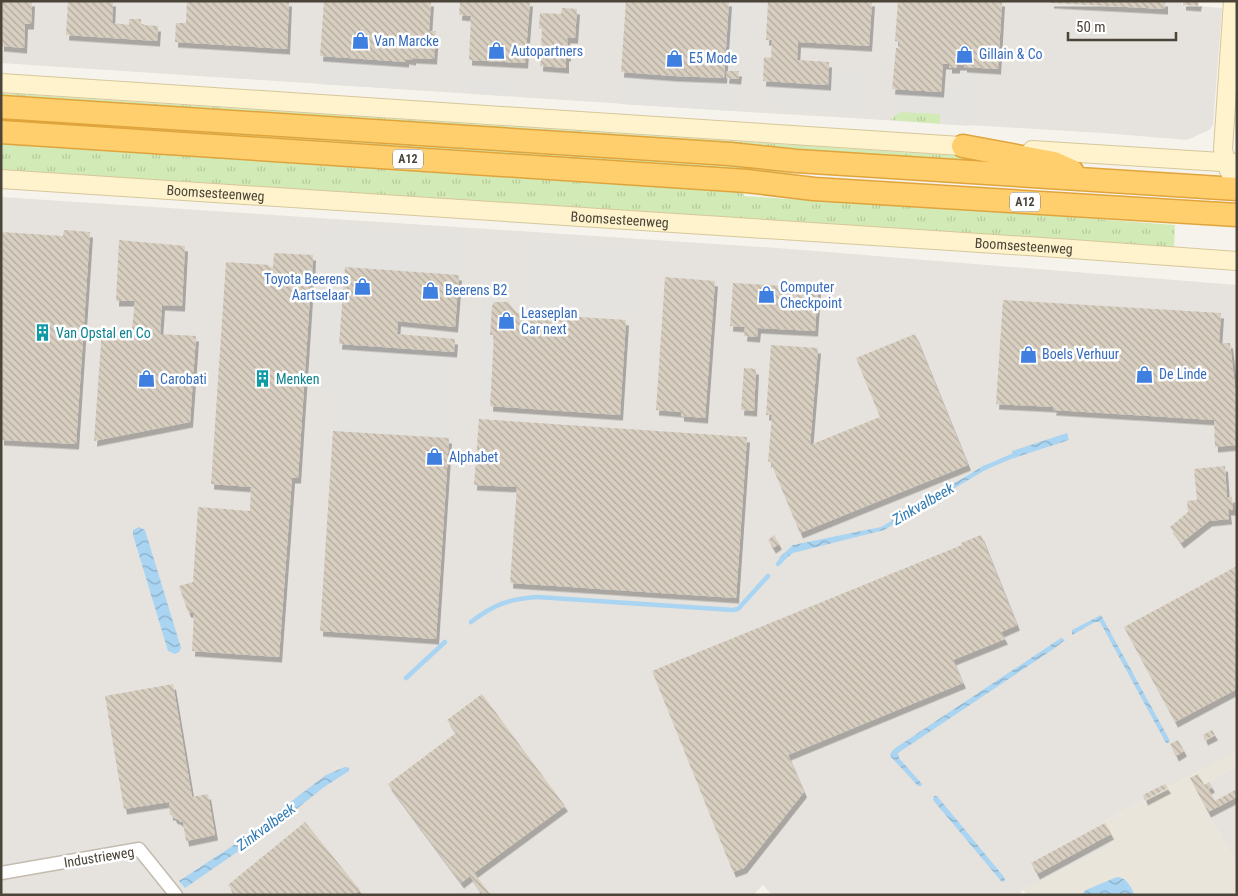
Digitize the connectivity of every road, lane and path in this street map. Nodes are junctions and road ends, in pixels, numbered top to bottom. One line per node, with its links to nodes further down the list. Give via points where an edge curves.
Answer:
1 (1233, 1): 6 (main road, via 1223,149)
2 (1, 83): 5 (main road)
3 (1, 107): 8 (highway, A12)
4 (1, 132): 10 (highway, A12)
5 (963, 146): 6 (main road); 8 (highway, via 1054,163)
6 (1231, 163): 9 (main road)
7 (1, 179): 11 (main road, Boomsesteenweg)
8 (1091, 180): 9 (highway, A12)
9 (1237, 189)
10 (1237, 215)
11 (1237, 261)
12 (1, 873): 13 (street, Industrieweg, via 139,849)
13 (176, 895)

